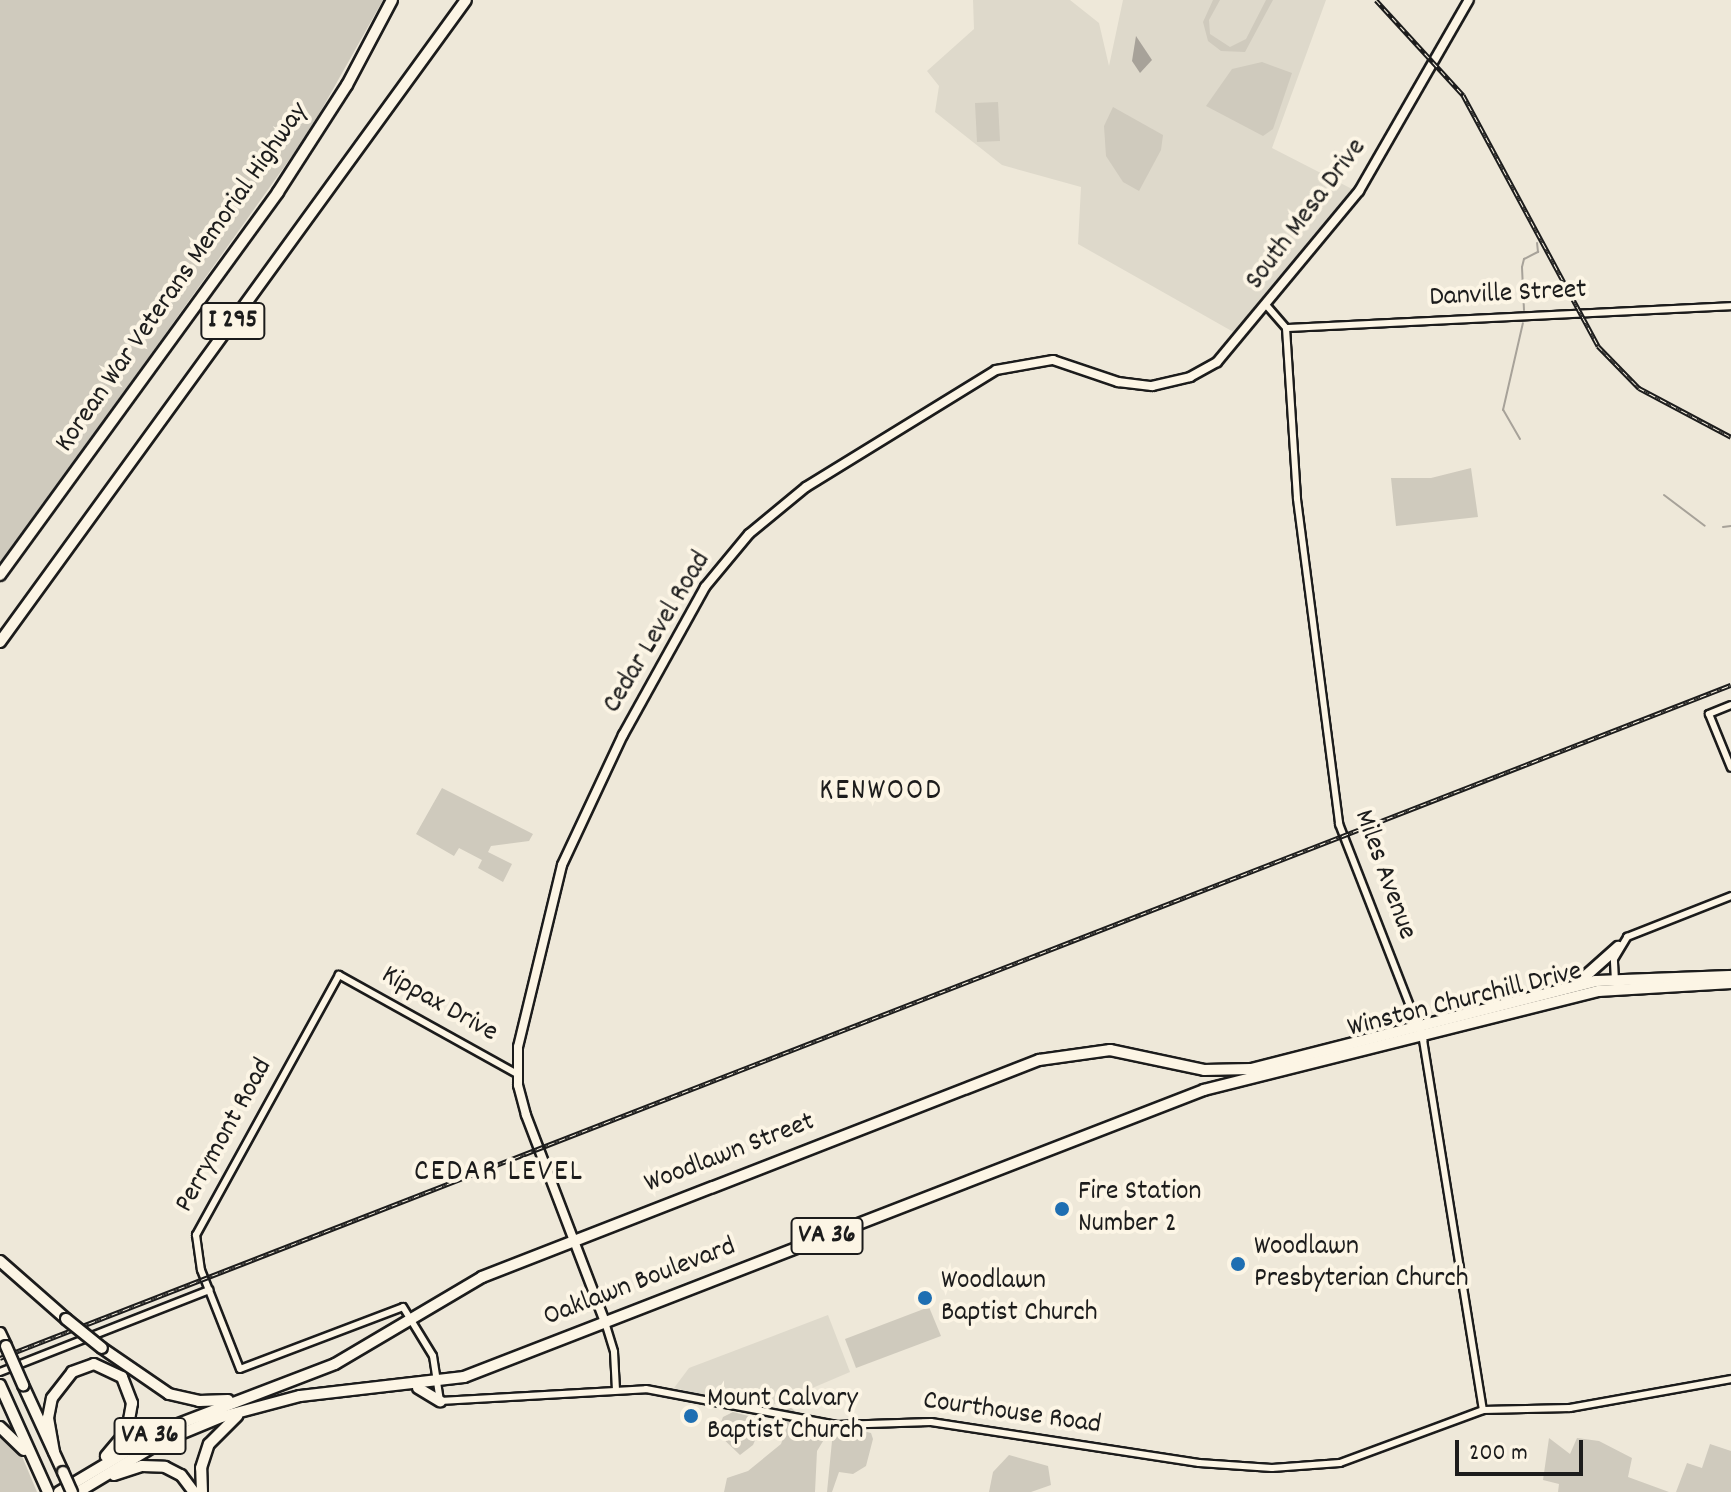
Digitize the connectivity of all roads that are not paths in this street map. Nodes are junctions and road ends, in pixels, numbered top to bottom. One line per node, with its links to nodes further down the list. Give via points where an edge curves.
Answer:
1 (392, 0): 8 (highway, Korean War Veterans Memorial Highway / I 295, via 347,85 278,192)
2 (466, 0): 9 (highway, I 295)
3 (1469, 0): 4 (main road, South Mesa Drive, via 1359,191)
4 (1267, 306): 6 (street); 7 (main road, South Mesa Drive, via 1217,362)
5 (1731, 306): 6 (street, Danville Street)
6 (1286, 328): 19 (street, Miles Avenue, via 1297,499 1338,816)
7 (1172, 383): 20 (main road, Cedar Level Road, via 1130,385 1045,359 989,373 806,487 763,521 718,570 623,735 562,865 523,1022)
8 (0, 575)
9 (0, 642)
10 (1731, 705): 11 (street, via 1709,714)
11 (1731, 768)
12 (1731, 896): 13 (street, via 1631,935)
13 (1618, 947): 16 (street); 18 (highway, via 1602,966)
14 (339, 975): 20 (street, Kippax Drive); 24 (street, Perrymont Road, via 196,1235)
15 (1731, 976): 16 (highway, Winston Churchill Drive / VA 36)
16 (1615, 983): 17 (highway, Winston Churchill Drive / VA 36); 18 (highway, VA 36); 19 (highway, Winston Churchill Drive / VA 36)
17 (1731, 983)
18 (1569, 987): 19 (highway, VA 36)
19 (1420, 1031): 21 (highway, Winston Churchill Drive / VA 36); 22 (highway, Woodlawn Street / VA 36, via 1251,1069 1204,1070 1110,1050 1054,1056); 37 (street, Miles Avenue)
20 (517, 1074): 22 (main road, Cedar Level Road)
21 (1215, 1087): 26 (highway, Oaklawn Boulevard / VA 36)
22 (573, 1241): 25 (highway, Woodlawn Street / VA 36, via 482,1277); 26 (main road, Cedar Level Road)
23 (0, 1261): 34 (highway, bridge, via 149,1385 179,1398)
24 (209, 1290): 25 (street, Perrymont Road, via 240,1369 403,1307); 28 (street)
25 (411, 1318): 30 (street, via 433,1356); 34 (highway, Woodlawn Street / VA 36, via 335,1364)
26 (605, 1322): 30 (highway, Oaklawn Boulevard / VA 36); 33 (street, via 614,1352)
27 (0, 1333): 39 (highway, bridge)
28 (0, 1372)
29 (1731, 1379): 37 (street, Courthouse Road, via 1570,1408)
30 (439, 1383): 31 (highway, Oaklawn Boulevard / VA 36); 35 (street)
31 (412, 1387): 35 (highway, via 430,1391); 36 (highway, Oaklawn Boulevard / VA 36, via 315,1394)
32 (1, 1388): 40 (highway)
33 (616, 1389): 35 (street, Courthouse Road); 37 (street, Courthouse Road, via 669,1392 837,1425 931,1422 1255,1467 1340,1463)
34 (250, 1397): 41 (highway, Oaklawn Boulevard / VA 36, via 163,1430)
35 (440, 1401)
36 (261, 1405): 41 (highway, Oaklawn Boulevard / VA 36, via 161,1442); 44 (highway, via 232,1419 213,1437 202,1460)
37 (1483, 1410)
38 (0, 1427): 40 (highway, via 19,1443)
39 (54, 1452): 41 (highway, bridge, via 63,1472); 41 (highway, via 49,1411 61,1383 88,1365 118,1373 131,1394 130,1424)
40 (45, 1484)
41 (80, 1487): 42 (highway, Oaklawn Boulevard / VA 36); 43 (highway, via 133,1467 157,1466 181,1475)
42 (59, 1492)
43 (194, 1492)
44 (202, 1492)

